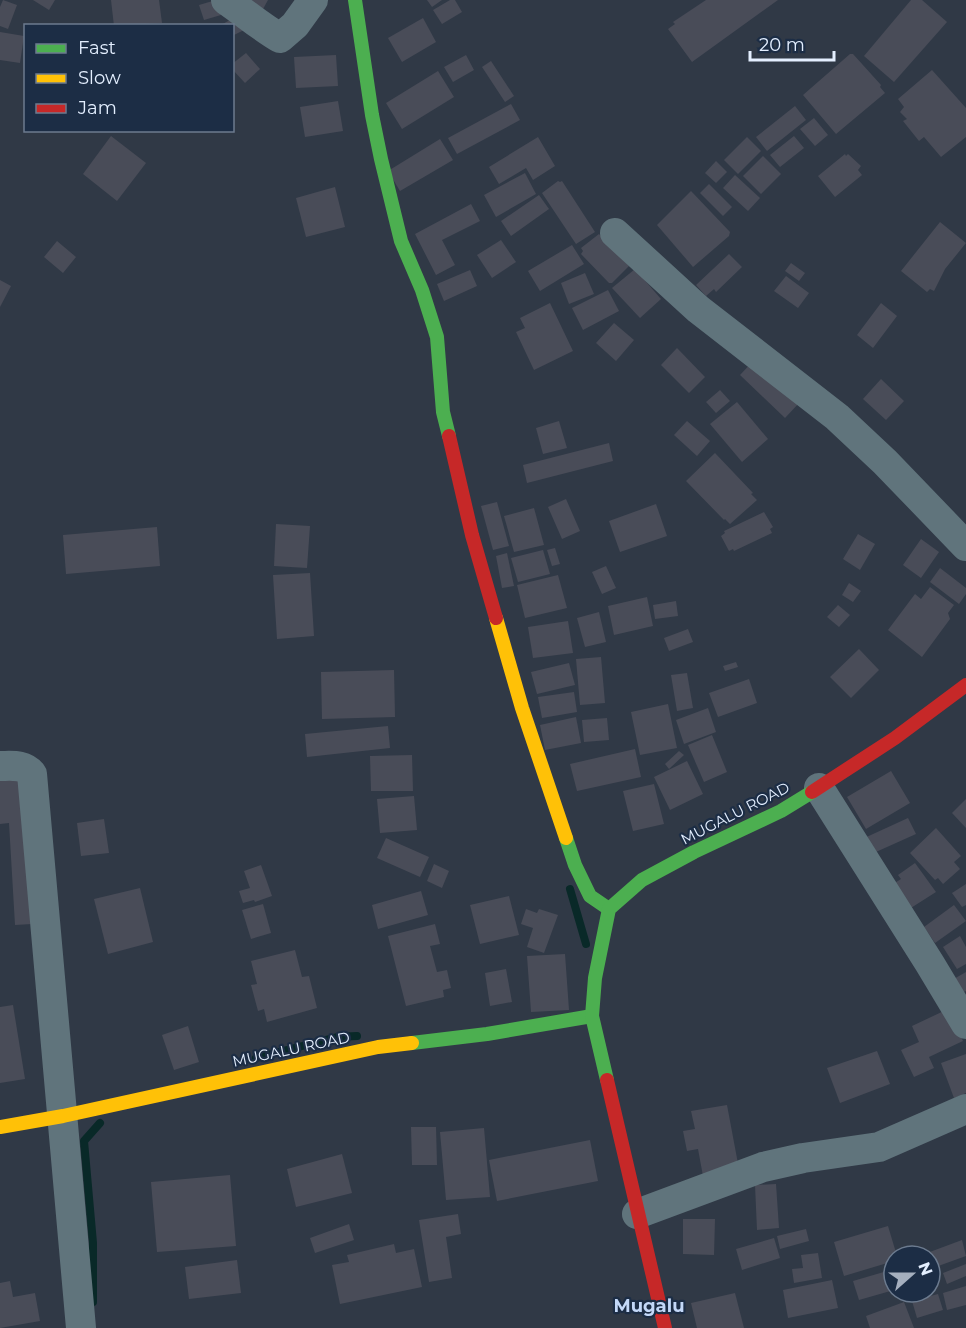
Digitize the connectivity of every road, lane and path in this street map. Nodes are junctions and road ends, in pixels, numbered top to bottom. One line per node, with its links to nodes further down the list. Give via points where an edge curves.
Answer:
1 (226, 0): 2 (street, via 280,38)
2 (313, 0)
3 (355, 0): 9 (street, via 381,159 400,241 437,337 443,412 472,535 522,708 575,866 590,897)
4 (615, 233): 5 (street, via 698,309 837,417)
5 (966, 546)
6 (966, 685): 8 (street, MUGALU ROAD)
7 (0, 766): 13 (street, via 28,768 32,774)
8 (819, 788): 9 (street, MUGALU ROAD, via 642,880); 11 (street)
9 (609, 909): 10 (street)
10 (592, 1016): 13 (street, MUGALU ROAD, via 378,1047); 15 (street)
11 (966, 1024)
12 (966, 1109): 15 (street, via 879,1148 763,1167)
13 (63, 1116): 14 (street, MUGALU ROAD); 16 (street)
14 (0, 1127)
15 (637, 1214): 17 (street)
16 (81, 1328)
17 (665, 1328)

